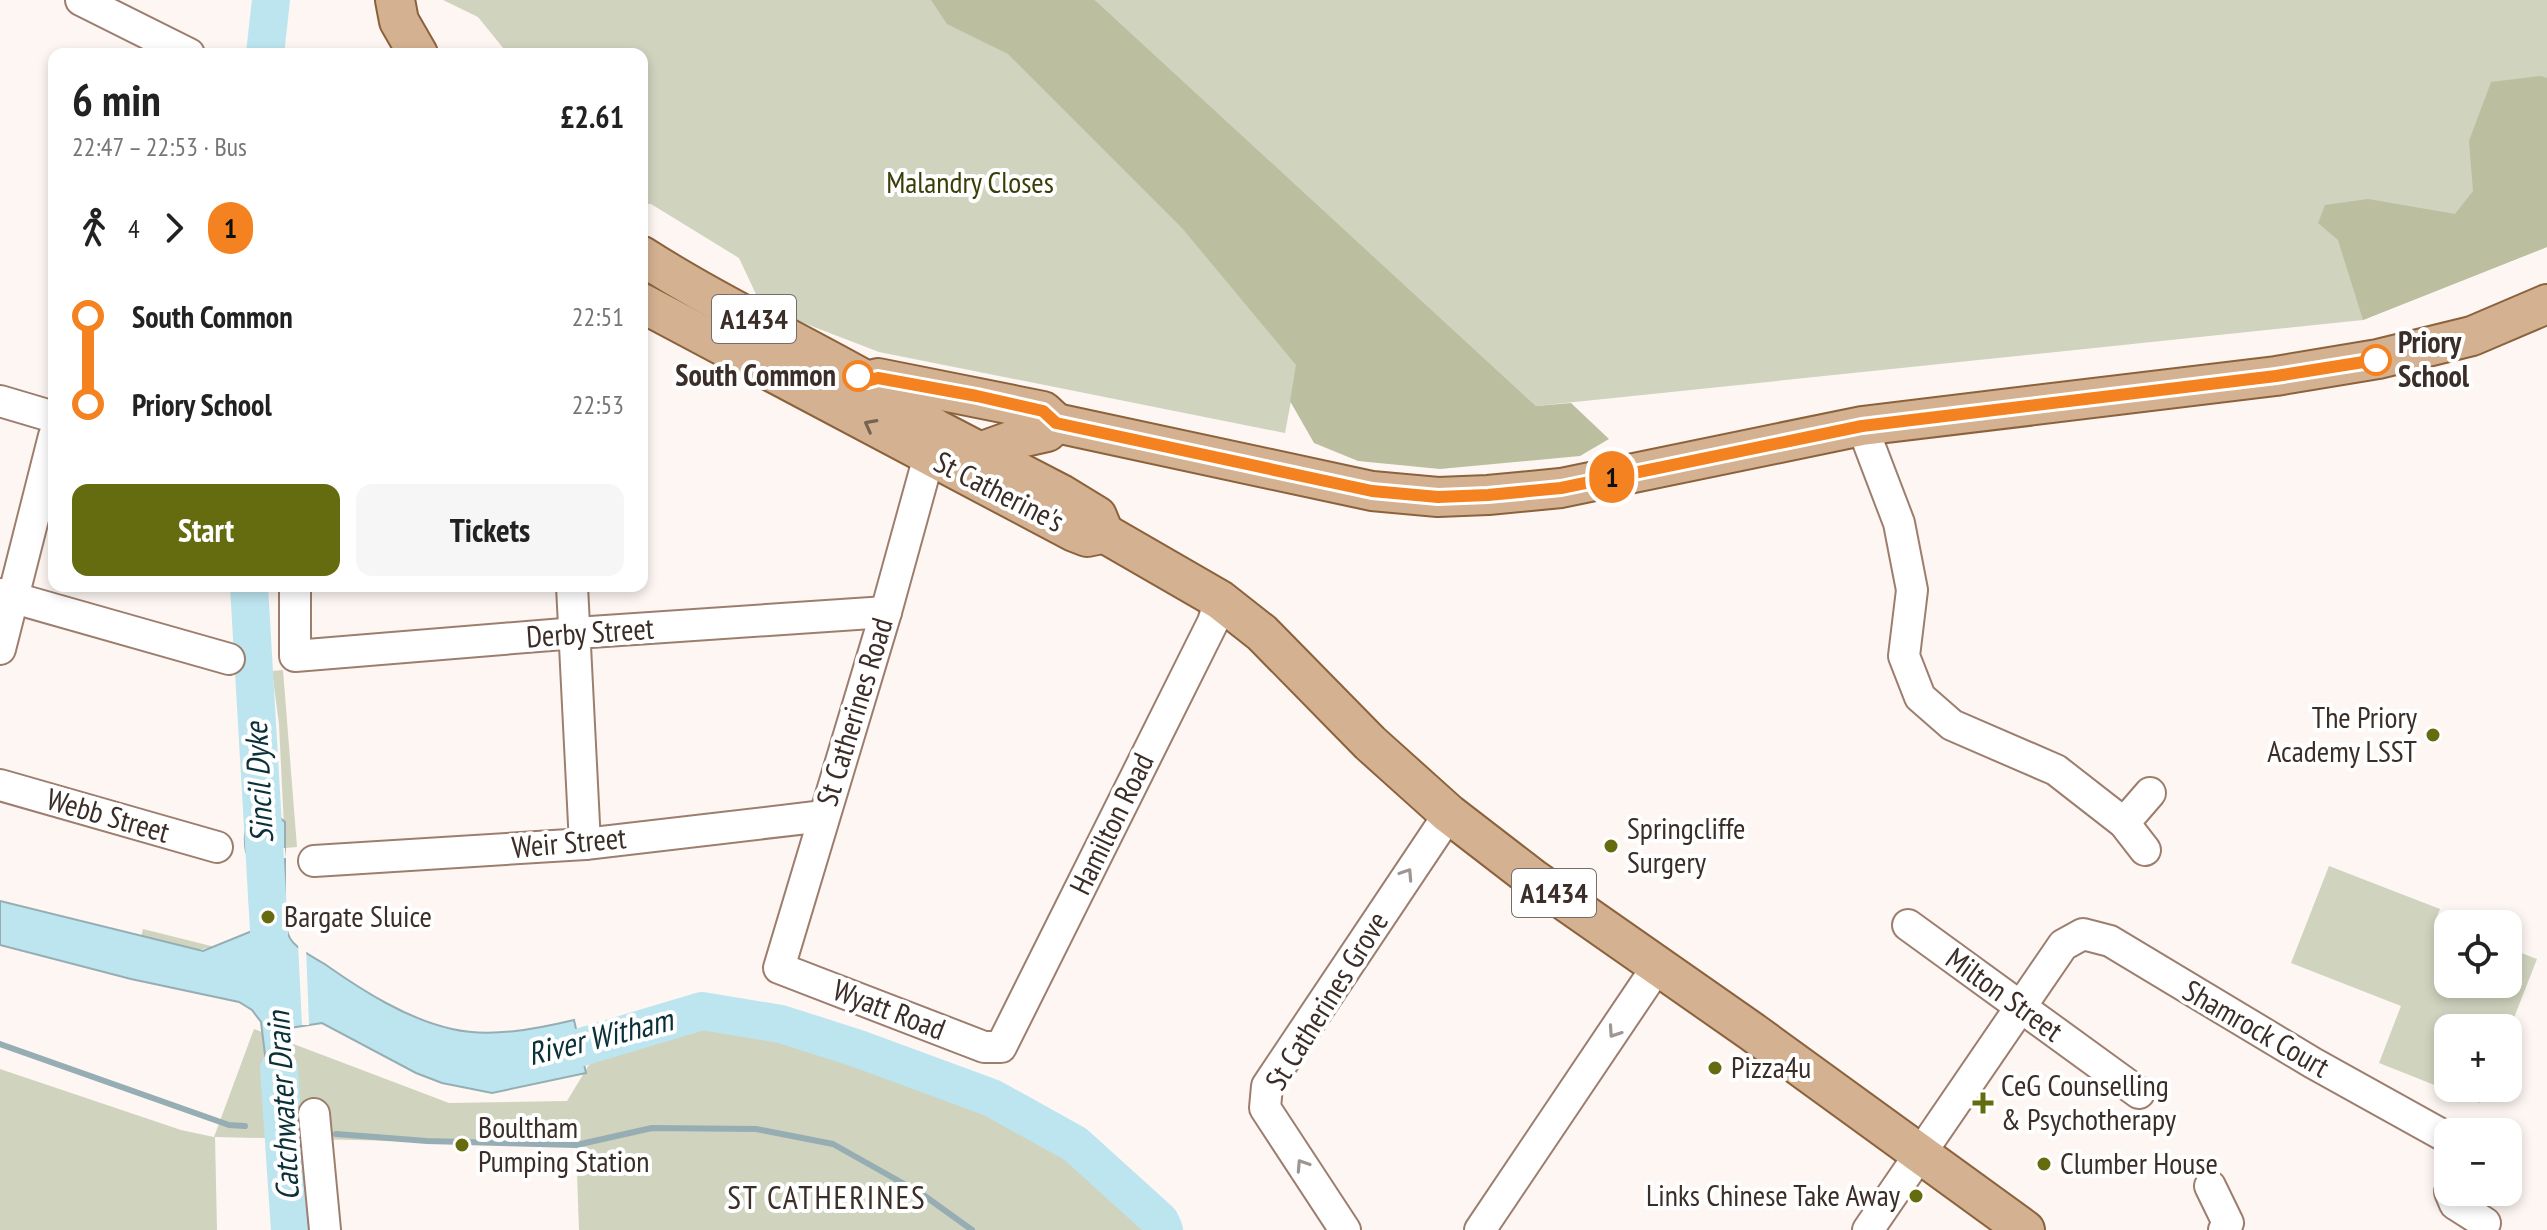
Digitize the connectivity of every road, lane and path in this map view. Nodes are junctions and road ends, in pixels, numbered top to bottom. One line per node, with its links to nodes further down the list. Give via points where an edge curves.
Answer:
1 (81, 0): 3 (street)
2 (395, 25): 4 (main road)
3 (152, 45)
4 (413, 48)
5 (648, 260): 8 (main road, St Catherine's / A1434)
6 (2547, 304): 12 (main road, St Catherine's, via 2472,336 2378,359)
7 (648, 306): 15 (main road, St Catherine's / A1434, one-way to 7)
8 (867, 381): 11 (main road, St Catherine's, via 878,378 977,396 1043,411); 13 (main road, St Catherine's / A1434, via 873,392)
9 (0, 401): 10 (street)
10 (48, 415)
11 (1067, 426): 12 (main road, St Catherine's, via 1372,491 1438,497 1561,488); 13 (main road); 16 (main road, via 1056,457)
12 (1862, 426): 30 (street, via 1899,523 1912,590 1904,656 1920,697 1952,725 2056,770)
13 (979, 453): 15 (main road, via 952,461); 16 (main road, St Catherine's / A1434)
14 (48, 456): 20 (street)
15 (934, 458): 17 (main road, St Catherine's / A1434, via 1087,537); 22 (street, St Catherines Road)
16 (1061, 494): 17 (main road, St Catherine's / A1434, via 1097,516)
17 (1104, 533): 21 (main road, A1434)
18 (295, 592): 23 (street, Derby Street, via 295,656)
19 (573, 592): 23 (street)
20 (6, 596): 24 (street); 25 (street)
21 (1220, 600): 28 (main road, A1434, via 1262,633); 39 (street, Hamilton Road)
22 (886, 612): 23 (street, Derby Street); 29 (street, St Catherines Road)
23 (576, 633): 31 (street)
24 (0, 649)
25 (229, 659)
26 (0, 785): 32 (street, Webb Street)
27 (2150, 793): 30 (street)
28 (1449, 814): 36 (main road, A1434); 49 (street, St Catherines Grove, one-way to 28, via 1265,1108 1267,1086)
29 (824, 816): 31 (street, Weir Street); 37 (street, St Catherines Road)
30 (2124, 823): 33 (street)
31 (585, 844): 34 (street, Weir Street)
32 (217, 847)
33 (2145, 850)
34 (314, 861)
35 (1908, 925): 38 (street, Milton Street)
36 (1657, 967): 43 (main road, A1434); 50 (street, one-way to 50)
37 (779, 968): 39 (street, Wyatt Road, via 984,1047)
38 (2021, 1006): 40 (street, Milton Street); 42 (street, Shamrock Court, via 2063,945 2083,934 2110,941); 43 (street)
39 (1001, 1047)
40 (2139, 1093)
41 (314, 1114): 48 (street)
42 (2434, 1130)
43 (1920, 1155): 51 (street); 52 (main road, A1434)
44 (2210, 1186): 47 (street)
45 (2458, 1206): 46 (street)
46 (2485, 1223)
47 (2231, 1228)
48 (325, 1230)
49 (1345, 1230)
50 (1480, 1230)
51 (1868, 1230)
52 (2025, 1230)

